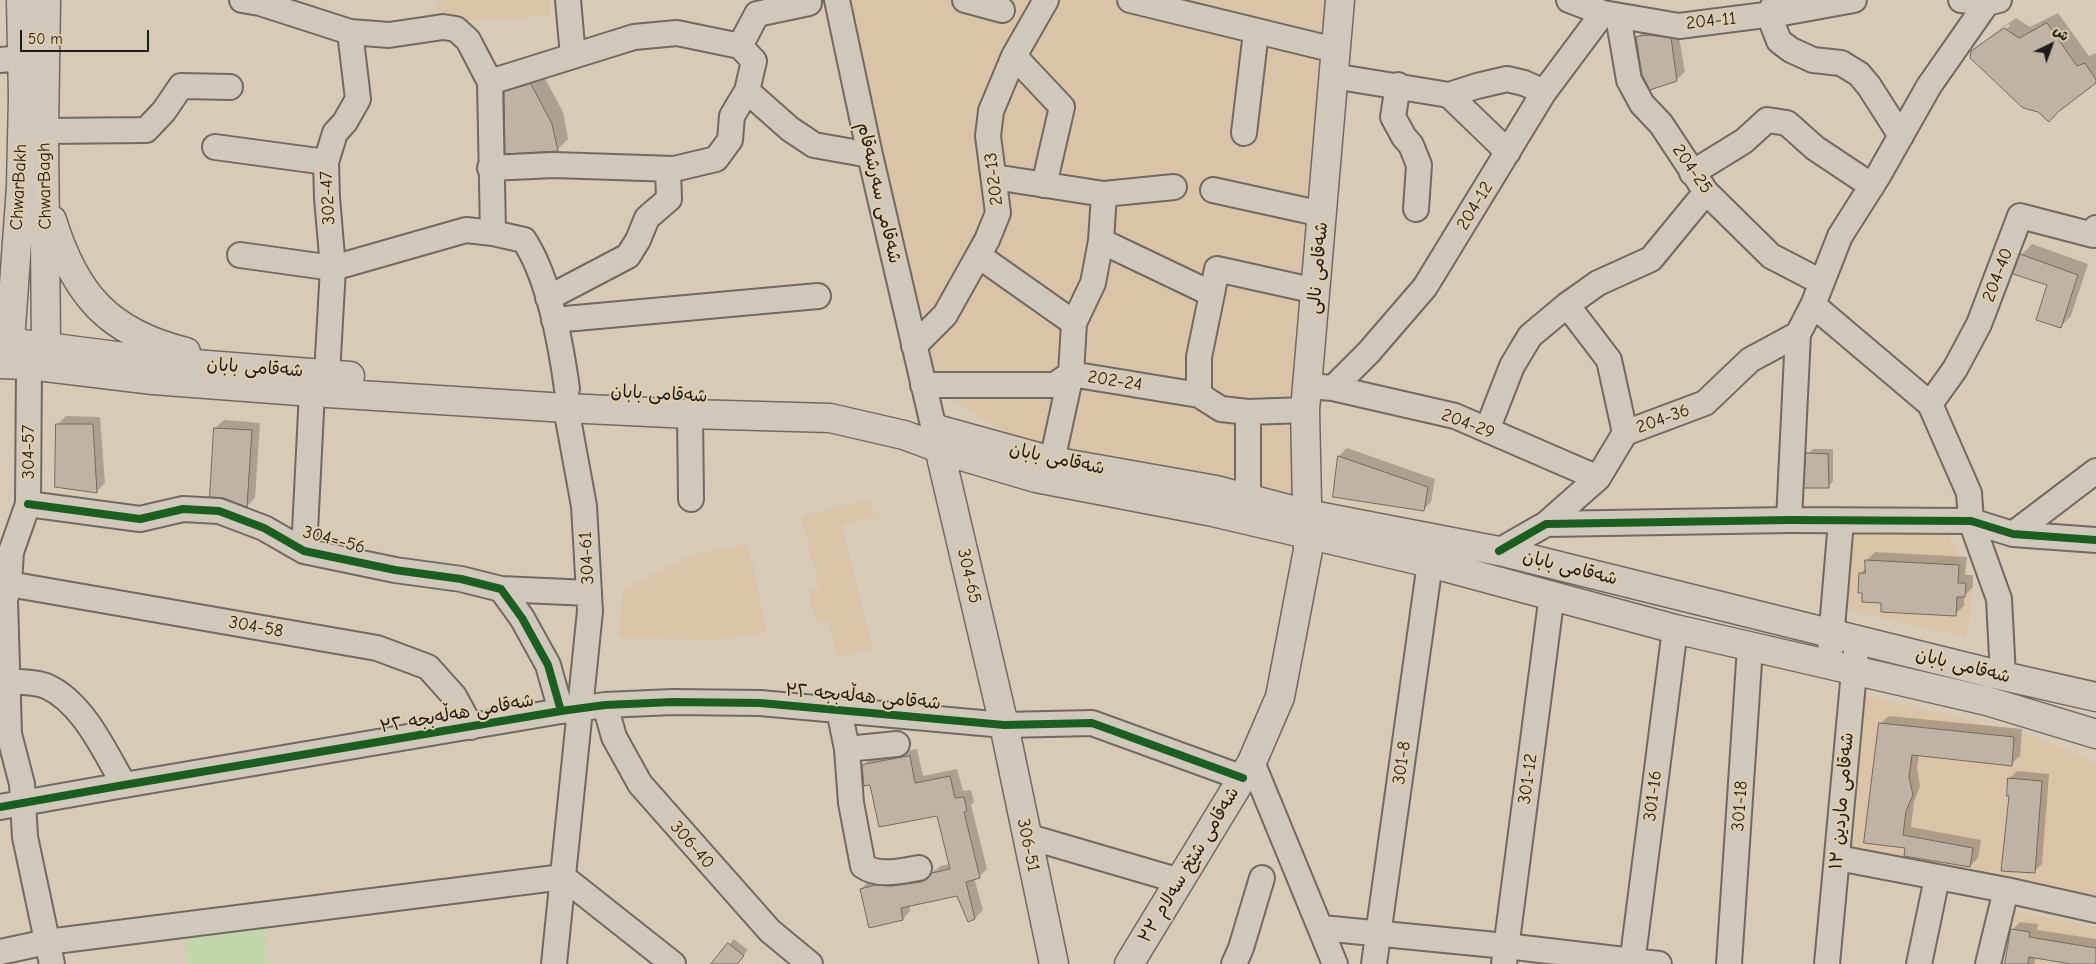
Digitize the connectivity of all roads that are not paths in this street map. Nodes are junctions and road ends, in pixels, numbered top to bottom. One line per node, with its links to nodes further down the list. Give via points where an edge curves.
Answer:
1 (20, 0): 23 (main road, ChwarBakh)
2 (46, 0): 31 (main road, ChwarBagh)
3 (568, 0): 21 (street)
4 (809, 0): 20 (street, via 809,3 757,14)
5 (965, 0): 16 (street)
6 (1046, 0): 22 (street, 202-13)
7 (1130, 0): 19 (street)
8 (1340, 0): 24 (main road, شەقامی نالی)
9 (1569, 0): 17 (street, 204-11)
10 (1854, 0): 15 (street, 204-11)
11 (1961, 0): 14 (street)
12 (254, 1): 18 (street)
13 (842, 1): 36 (street, شەقامی سەرشەقام)
14 (1993, 2): 33 (street, via 1929,86)
15 (1772, 7): 17 (street, 204-11, via 1679,26); 33 (street, via 1779,40 1791,50 1814,60 1841,63 1858,74)
16 (1002, 10)
17 (1620, 12): 29 (street, 204-12); 40 (street, 204-25, via 1630,80 1642,104 1661,124)
18 (350, 32): 25 (street, via 389,35 443,27 456,29 468,40); 37 (street, 302-47, via 358,99 335,133)
19 (1256, 32): 24 (street); 32 (street)
20 (740, 46): 21 (street, via 677,32 634,37); 28 (street, via 754,61)
21 (574, 56): 25 (street)
22 (1014, 56): 41 (street, 202-13, via 991,111 988,136); 42 (street, via 1062,108)
23 (11, 59): 46 (main road, ChwarBakh)
24 (1334, 63): 26 (street); 50 (main road, شەقامی نالی)
25 (490, 82): 38 (street)
26 (1398, 85): 30 (street); 49 (street, via 1394,117 1419,165)
27 (230, 87): 31 (street, via 181,86 146,130)
28 (747, 91): 36 (street, via 790,129 814,145); 39 (street, via 732,116 730,140 716,159)
29 (1544, 92): 30 (street, via 1507,79); 35 (street, 204-12)
30 (1449, 95): 35 (street)
31 (44, 132): 46 (main road, ChwarBagh)
32 (1244, 133)
33 (1901, 136): 43 (street)
34 (215, 147): 37 (street)
35 (1508, 152): 74 (street, 204-12, via 1425,287 1369,352)
36 (870, 156): 67 (street, شەقامی سەرشەقام)
37 (326, 162): 57 (street, 302-47)
38 (490, 168): 39 (street, via 554,165); 53 (street)
39 (668, 168): 64 (street, via 669,199 647,218 628,256)
40 (1692, 172): 43 (street, via 1744,141 1767,120 1787,123 1815,148); 47 (street, 204-25)
41 (994, 177): 42 (street); 56 (street, 202-13, via 998,213)
42 (1044, 185): 48 (street)
43 (1872, 186): 58 (street, via 1840,236)
44 (1174, 187): 48 (street)
45 (1213, 190): 50 (street)
46 (33, 191): 51 (main road); 68 (main road, ChwarBakh); 69 (main road, ChwarBagh); 71 (main road, via 79,283 102,312 122,327 172,348)
47 (1706, 192): 58 (street, 204-25, via 1771,256); 62 (street, via 1650,259 1598,283)
48 (1104, 194): 54 (street)
49 (1416, 208)
50 (1322, 214): 59 (main road, شەقامی نالی)
51 (0, 224)
52 (2096, 228): 76 (street, 204-40, via 2093,235 2020,216 1979,324)
53 (493, 233): 57 (street, via 466,230); 64 (street, 304-61, via 524,240)
54 (1101, 241): 60 (street); 65 (street, via 1093,283)
55 (240, 255): 57 (street)
56 (979, 256): 65 (street); 67 (street, 202-13, via 945,315)
57 (333, 268): 71 (street, 302-47)
58 (1821, 282): 63 (street)
59 (1316, 291): 60 (street, via 1217,269); 74 (main road, شەقامی نالی)
60 (1212, 294): 73 (street, via 1199,357)
61 (818, 296): 64 (street)
62 (1567, 305): 79 (street, via 1530,336 1512,366); 80 (street, via 1609,360)
63 (1814, 305): 66 (street); 76 (street)
64 (552, 309): 75 (street, 304-61, via 563,360)
65 (1074, 323): 70 (street)
66 (1798, 334): 80 (street, 204-36, via 1750,360 1706,403); 88 (street)
67 (914, 346): 72 (street, شەقامی سەرشەقام)
68 (3, 349): 69 (main road, شەقامی بابان)
69 (38, 356): 71 (main road, شەقامی بابان, via 155,361); 87 (street, 304-57)
70 (1071, 374): 72 (street, 202-24, via 1054,386); 73 (street, 202-24); 82 (street)
71 (313, 379): 75 (main road, شەقامی بابان); 95 (street, 302-47)
72 (923, 384): 81 (street, شەقامی سەرشەقام)
73 (1199, 395): 77 (street, 202-24, via 1221,409)
74 (1315, 395): 77 (street, 202-24); 79 (street, 204-29, via 1456,416); 92 (main road, شەقامی نالی)
75 (566, 399): 78 (main road); 81 (main road, شەقامی بابان, via 830,402); 101 (street, 304-61, via 584,506)
76 (1930, 404): 90 (street, via 1969,492)
77 (1248, 412): 85 (street)
78 (690, 414): 81 (main road, via 830,418 904,435); 86 (street)
79 (1487, 430): 84 (street, 204-29)
80 (1625, 433): 84 (street, 204-36)
81 (937, 438): 82 (main road, شەقامی بابان); 92 (main road, via 1036,478 1213,512); 113 (main road, 304-65)
82 (1052, 461): 85 (main road, شەقامی بابان)
83 (2096, 471): 93 (street)
84 (1598, 478): 91 (street, 204-36)
85 (1248, 497): 92 (main road, شەقامی بابان)
86 (691, 499)
87 (28, 504): 95 (street, 304=-56, via 140,519 183,509 219,511 264,528); 97 (street, 304-57)
88 (1789, 520): 89 (street); 91 (street)
89 (1841, 521): 90 (street); 104 (street, شەقامی ماردین ١٣)
90 (1971, 521): 93 (street); 107 (street, via 1999,599)
91 (1546, 524): 96 (street, 204-36)
92 (1307, 525): 96 (main road, شەقامی بابان); 98 (main road); 119 (main road, شەقامی شێخ سەلام ٣٣, via 1307,559 1280,696)
93 (2013, 534): 94 (street)
94 (2096, 540)
95 (304, 550): 100 (street, 304=-56)
96 (1499, 551): 104 (main road, شەقامی بابان)
97 (6, 553): 99 (street, 304-57)
98 (1430, 562): 102 (main road); 133 (street, 301-8)
99 (9, 584): 108 (street, 304-57, via 5,600); 114 (street, 304-58, via 377,648 428,667 454,696)
100 (501, 589): 101 (street, 304=-56); 111 (street, via 522,618)
101 (589, 593): 111 (street, 304-61, via 590,611)
102 (1552, 594): 103 (main road); 136 (street, 301-12)
103 (1675, 629): 105 (main road); 137 (street, 301-16)
104 (1844, 636): 106 (street, شەقامی ماردین ١٣); 107 (main road, شەقامی بابان)
105 (1750, 647): 106 (main road); 147 (street, 301-18)
106 (1841, 667): 115 (main road, via 1988,701); 124 (street, شەقامی ماردین ١٣)
107 (2003, 676): 109 (main road, شەقامی بابان)
108 (4, 682): 116 (street, 304-57); 120 (street, via 45,685 60,695 92,730)
109 (2096, 696)
110 (605, 705): 111 (street, شەقامی هەڵەبجە ٣٢); 112 (street, شەقامی هەڵەبجە ٣٢, via 760,703); 140 (street, 306-40, via 614,737 640,784 770,931)
111 (570, 710): 114 (street, شەقامی هەڵەبجە ٣٢); 126 (street, 304-61)
112 (839, 710): 113 (street, شەقامی هەڵەبجە ٣٢); 118 (street)
113 (1004, 725): 119 (street, شەقامی هەڵەبجە ٣٢, via 1092,723); 123 (main road, 306-51)
114 (471, 727): 120 (street, شەقامی هەڵەبجە ٣٢)
115 (2096, 734)
116 (4, 735): 121 (street, 304-57, via 22,784)
117 (897, 744): 118 (street)
118 (847, 749): 125 (street, via 851,803 863,866 871,871 897,872)
119 (1247, 770): 129 (main road, شەقامی شێخ سەلام ٣٣); 132 (street)
120 (124, 785): 121 (street, شەقامی هەڵەبجە ٣٢)
121 (23, 803): 122 (street, شەقامی هەڵەبجە ٣٢); 135 (street, 304-57, via 25,837)
122 (0, 808)
123 (1026, 836): 129 (street); 141 (main road, 306-51)
124 (1838, 858): 128 (street); 148 (street, شەقامی ماردین ١٣)
125 (918, 868)
126 (563, 877): 135 (street); 138 (street, 304-61); 139 (street)
127 (1262, 878): 143 (street)
128 (1937, 878): 130 (street); 149 (street)
129 (1180, 881): 142 (main road, شەقامی شێخ سەلام ٣٣)
130 (2006, 890): 131 (street); 150 (street)
131 (2096, 910)
132 (1322, 928): 133 (street); 144 (street)
133 (1378, 935): 136 (street); 145 (street, 301-8)
134 (0, 952): 135 (street)
135 (49, 953)
136 (1505, 955): 137 (street)
137 (1632, 962): 146 (street)
138 (554, 964)
139 (674, 964)
140 (810, 964)
141 (1054, 964)
142 (1129, 964)
143 (1234, 964)
144 (1335, 964)
145 (1374, 964)
146 (1659, 964)
147 (1729, 964)
148 (1827, 964)
149 (1919, 964)
150 (1988, 964)

